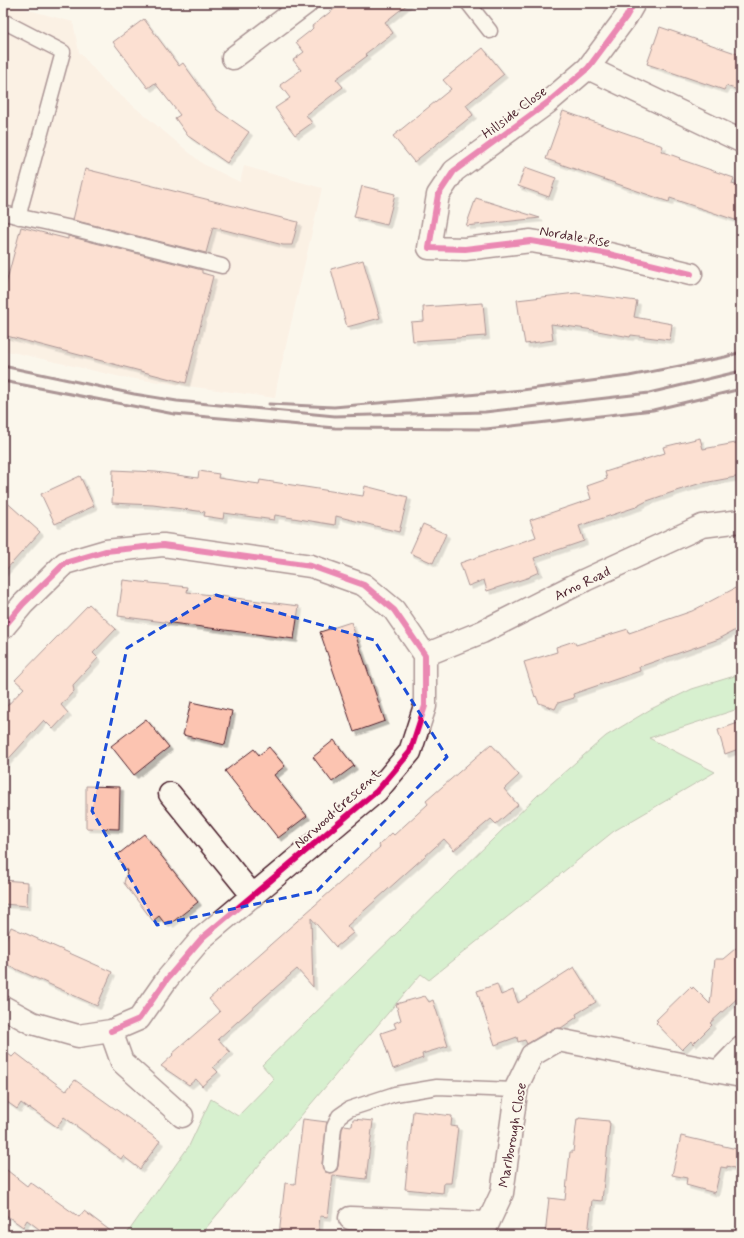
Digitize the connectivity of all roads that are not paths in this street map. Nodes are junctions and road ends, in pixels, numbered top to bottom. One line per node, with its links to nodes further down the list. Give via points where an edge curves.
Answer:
1 (306, 3): 6 (street)
2 (468, 3): 5 (lane)
3 (634, 3): 7 (street, Hillside Close)
4 (3, 21): 10 (lane, via 63,52)
5 (490, 31)
6 (233, 58)
7 (588, 68): 8 (street); 11 (street, Hillside Close, via 547,103 454,171 438,195)
8 (741, 141)
9 (3, 213): 10 (lane)
10 (20, 216): 12 (lane)
11 (429, 248): 13 (street, Nordale Rise, via 465,249 531,241 609,254)
12 (222, 266)
13 (691, 274)
14 (741, 521): 16 (street, Arno Road, via 702,526 585,580 482,632)
15 (3, 628): 16 (street, via 23,604 65,563 106,552 163,545 311,566 364,585 394,610)
16 (425, 655): 18 (street, Norwood Crescent, via 425,706 410,752 378,791)
17 (170, 794): 18 (street)
18 (254, 896): 20 (street, Norwood Crescent, via 202,938 167,979 139,1019)
19 (3, 1006): 20 (street, Norwood Crescent, via 32,1023 78,1036)
20 (111, 1030): 25 (street, via 122,1062)
21 (741, 1048): 22 (street)
22 (719, 1071): 23 (street, Marlborough Close); 24 (street, Marlborough Close, via 558,1040 532,1055)
23 (741, 1076)
24 (517, 1090): 26 (lane, via 437,1087 395,1094 349,1109 340,1116 334,1127); 27 (street, Marlborough Close, via 502,1193 488,1223)
25 (182, 1116)
26 (330, 1165)
27 (350, 1218)

